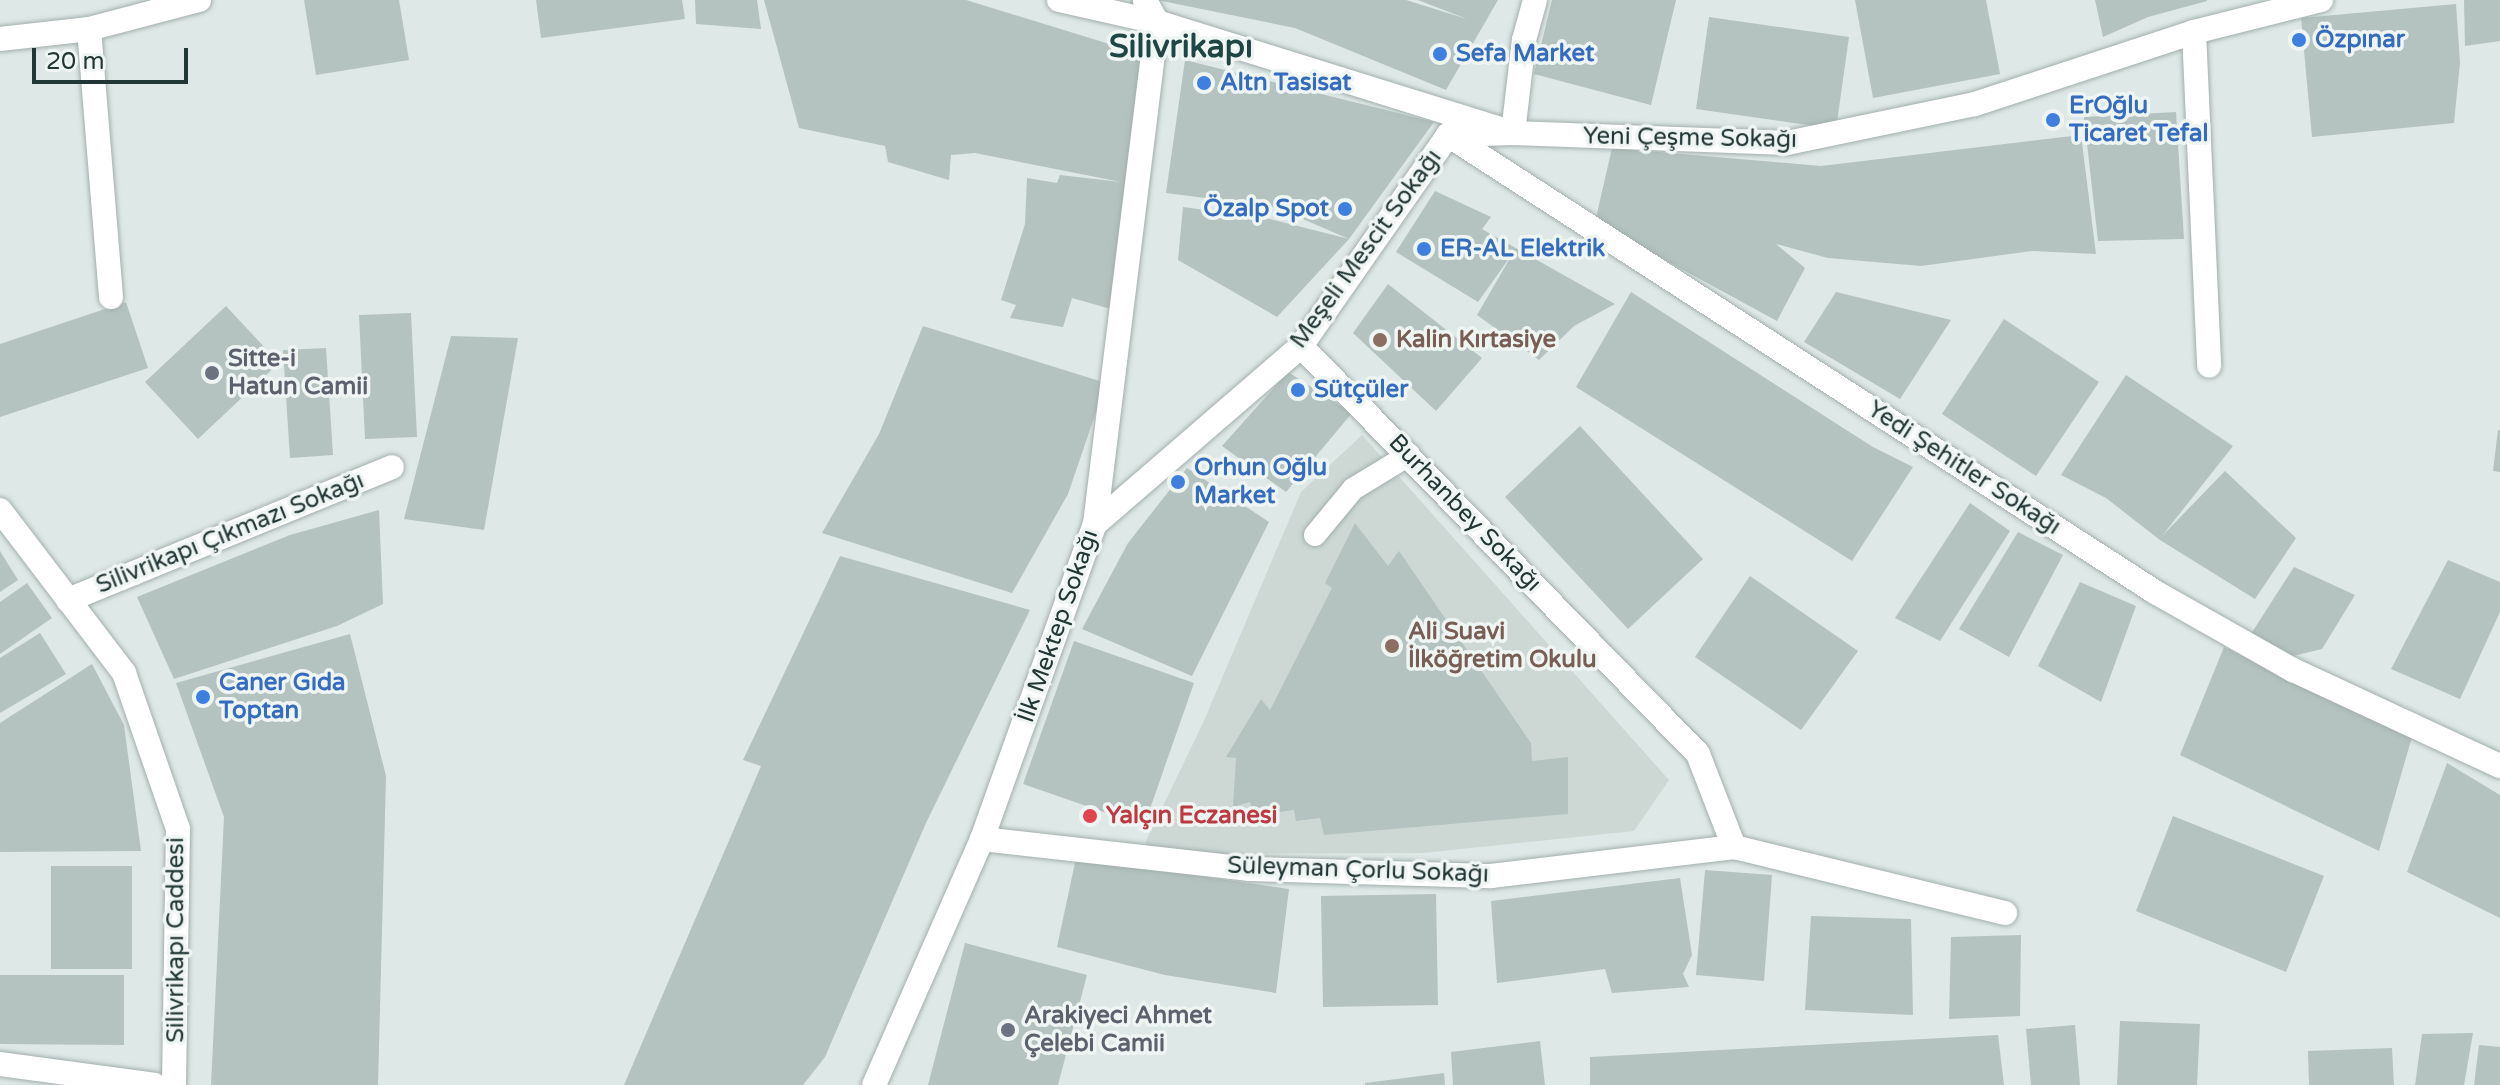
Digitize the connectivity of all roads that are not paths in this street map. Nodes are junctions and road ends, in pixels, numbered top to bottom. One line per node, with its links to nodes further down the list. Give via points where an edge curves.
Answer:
1 (199, 0): 7 (street)
2 (1059, 0): 6 (street, Yeni Çeşme Sokağı)
3 (1145, 0): 6 (street)
4 (1535, 0): 10 (street, via 1524,40)
5 (2321, 0): 8 (street, Yeni Çeşme Sokağı)
6 (1157, 22): 10 (street, Yeni Çeşme Sokağı); 18 (street, İlk Mektep Sokağı)
7 (89, 29): 9 (street); 12 (street)
8 (2194, 32): 10 (street, Yeni Çeşme Sokağı, via 1975,104 1787,143); 14 (street)
9 (0, 39)
10 (1513, 133): 11 (street, Meşeli Mescit Sokağı)
11 (1448, 135): 13 (street, Meşeli Mescit Sokağı); 21 (street, Yedi Şehitler Sokağı, via 2155,592 2293,670)
12 (111, 297)
13 (1301, 346): 15 (street, Burhanbey Sokağı); 18 (street, Meşeli Mescit Sokağı)
14 (2209, 366)
15 (1409, 455): 19 (lane, via 1353,489); 23 (street, Burhanbey Sokağı, via 1698,754)
16 (392, 467): 20 (street, Silivrikapı Çıkmazı Sokağı)
17 (0, 510): 20 (street, Silivrikapı Caddesi)
18 (1095, 524): 22 (street, İlk Mektep Sokağı)
19 (1315, 535)
20 (68, 600): 27 (street, Silivrikapı Caddesi, via 124,673 178,829)
21 (2500, 766)
22 (982, 839): 23 (street, Süleyman Çorlu Sokağı, via 1250,869 1491,876); 28 (street, İlk Mektep Sokağı)
23 (1734, 847): 24 (street)
24 (2005, 913)
25 (0, 1064): 26 (street)
26 (155, 1085)
27 (174, 1085)
28 (874, 1085)

